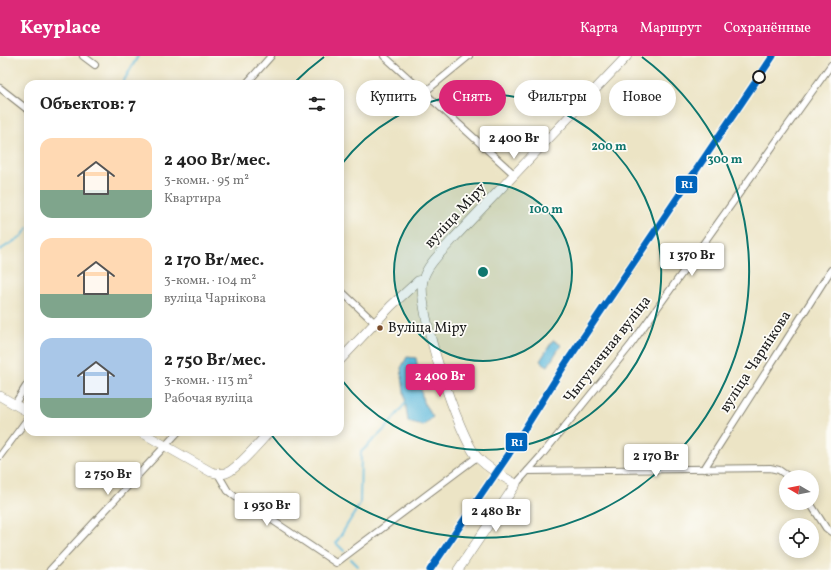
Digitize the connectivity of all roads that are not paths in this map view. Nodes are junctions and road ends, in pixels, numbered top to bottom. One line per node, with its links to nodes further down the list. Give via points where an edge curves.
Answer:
1 (83, 56): 6 (street)
2 (271, 56): 8 (street)
3 (384, 56): 9 (street)
4 (469, 56): 10 (street)
5 (627, 56): 14 (street, вуліца Міру)
6 (95, 65)
7 (831, 65): 33 (street, Чыгуначная вуліца, via 630,346)
8 (250, 80)
9 (411, 80)
10 (431, 87)
11 (0, 88): 13 (street)
12 (431, 98): 14 (street)
13 (24, 107)
14 (515, 175): 16 (street, вуліца Міру, via 433,262)
15 (831, 270): 31 (street, вуліца Чарнікова)
16 (423, 280): 18 (street, вуліца Міру, via 418,281); 30 (street, via 426,319 439,364 466,437)
17 (344, 294): 18 (street)
18 (375, 323): 19 (street, вуліца Міру)
19 (344, 356)
20 (24, 389): 22 (street)
21 (0, 396): 22 (street)
22 (14, 405): 23 (street)
23 (24, 410)
24 (24, 423): 29 (street)
25 (148, 436): 28 (street)
26 (175, 436): 28 (street)
27 (265, 436): 34 (street, via 235,468 227,473)
28 (166, 447): 34 (street); 38 (street)
29 (0, 456)
30 (477, 458): 34 (street, via 336,563 243,503 228,491); 35 (street)
31 (704, 469): 32 (street); 33 (street)
32 (779, 470)
33 (528, 471): 35 (street, Чыгуначная вуліца)
34 (218, 474)
35 (516, 484): 39 (street, Чыгуначная вуліца)
36 (814, 510): 37 (street)
37 (831, 532)
38 (50, 570)
39 (458, 570)

